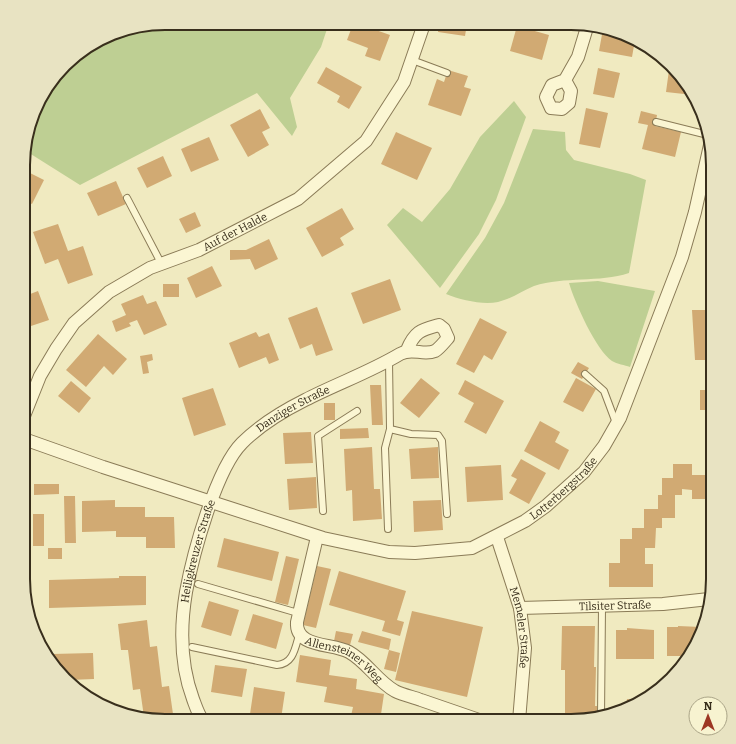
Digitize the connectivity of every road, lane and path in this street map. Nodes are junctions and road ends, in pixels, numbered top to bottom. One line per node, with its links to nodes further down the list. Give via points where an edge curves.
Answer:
1 (422, 30): 3 (street, Auf der Halde)
2 (586, 31): 5 (street, via 578,57)
3 (412, 60): 4 (lane); 10 (street, Auf der Halde, via 404,82 366,141 298,199 199,250)
4 (447, 73)
5 (566, 80)
6 (656, 122): 7 (lane)
7 (702, 133)
8 (706, 163): 16 (street, Lotterbergstraße, via 682,257)
9 (127, 198): 10 (lane)
10 (161, 264): 14 (street, Auf der Halde, via 109,292 74,323 40,376)
11 (407, 350): 12 (street, Danziger Straße)
12 (389, 361): 17 (lane); 19 (street, Danziger Straße, via 304,401 263,425 241,443)
13 (585, 374): 16 (lane, via 604,391)
14 (30, 401)
15 (357, 411): 20 (lane, via 318,436)
16 (616, 425): 24 (street, Lotterbergstraße, via 584,472 546,506)
17 (390, 429): 21 (lane, via 411,434 438,435 442,441); 22 (lane, via 385,448)
18 (30, 441): 19 (street, Heiligkreuzer Straße)
19 (210, 501): 23 (street, Lotterbergstraße); 33 (street, Heiligkreuzer Straße, via 188,582 182,615 181,647 186,681)
20 (323, 511)
21 (447, 514)
22 (388, 529)
23 (317, 537): 24 (street, Lotterbergstraße, via 381,551 415,554 472,548); 29 (street, Allensteiner Weg)
24 (497, 537): 28 (street, Memeler Straße)
25 (198, 584): 29 (lane)
26 (704, 600): 27 (street, Tilsiter Straße)
27 (602, 606): 28 (street, Tilsiter Straße); 32 (lane)
28 (520, 608): 35 (street, Memeler Straße, via 525,648)
29 (298, 613): 30 (street, Allensteiner Weg, via 296,629)
30 (299, 635): 31 (lane, via 292,657 282,665); 34 (street, Allensteiner Weg, via 308,641 348,651 363,662 377,678 396,691)
31 (192, 647)
32 (601, 710)
33 (198, 714)
34 (462, 714)
35 (520, 714)

